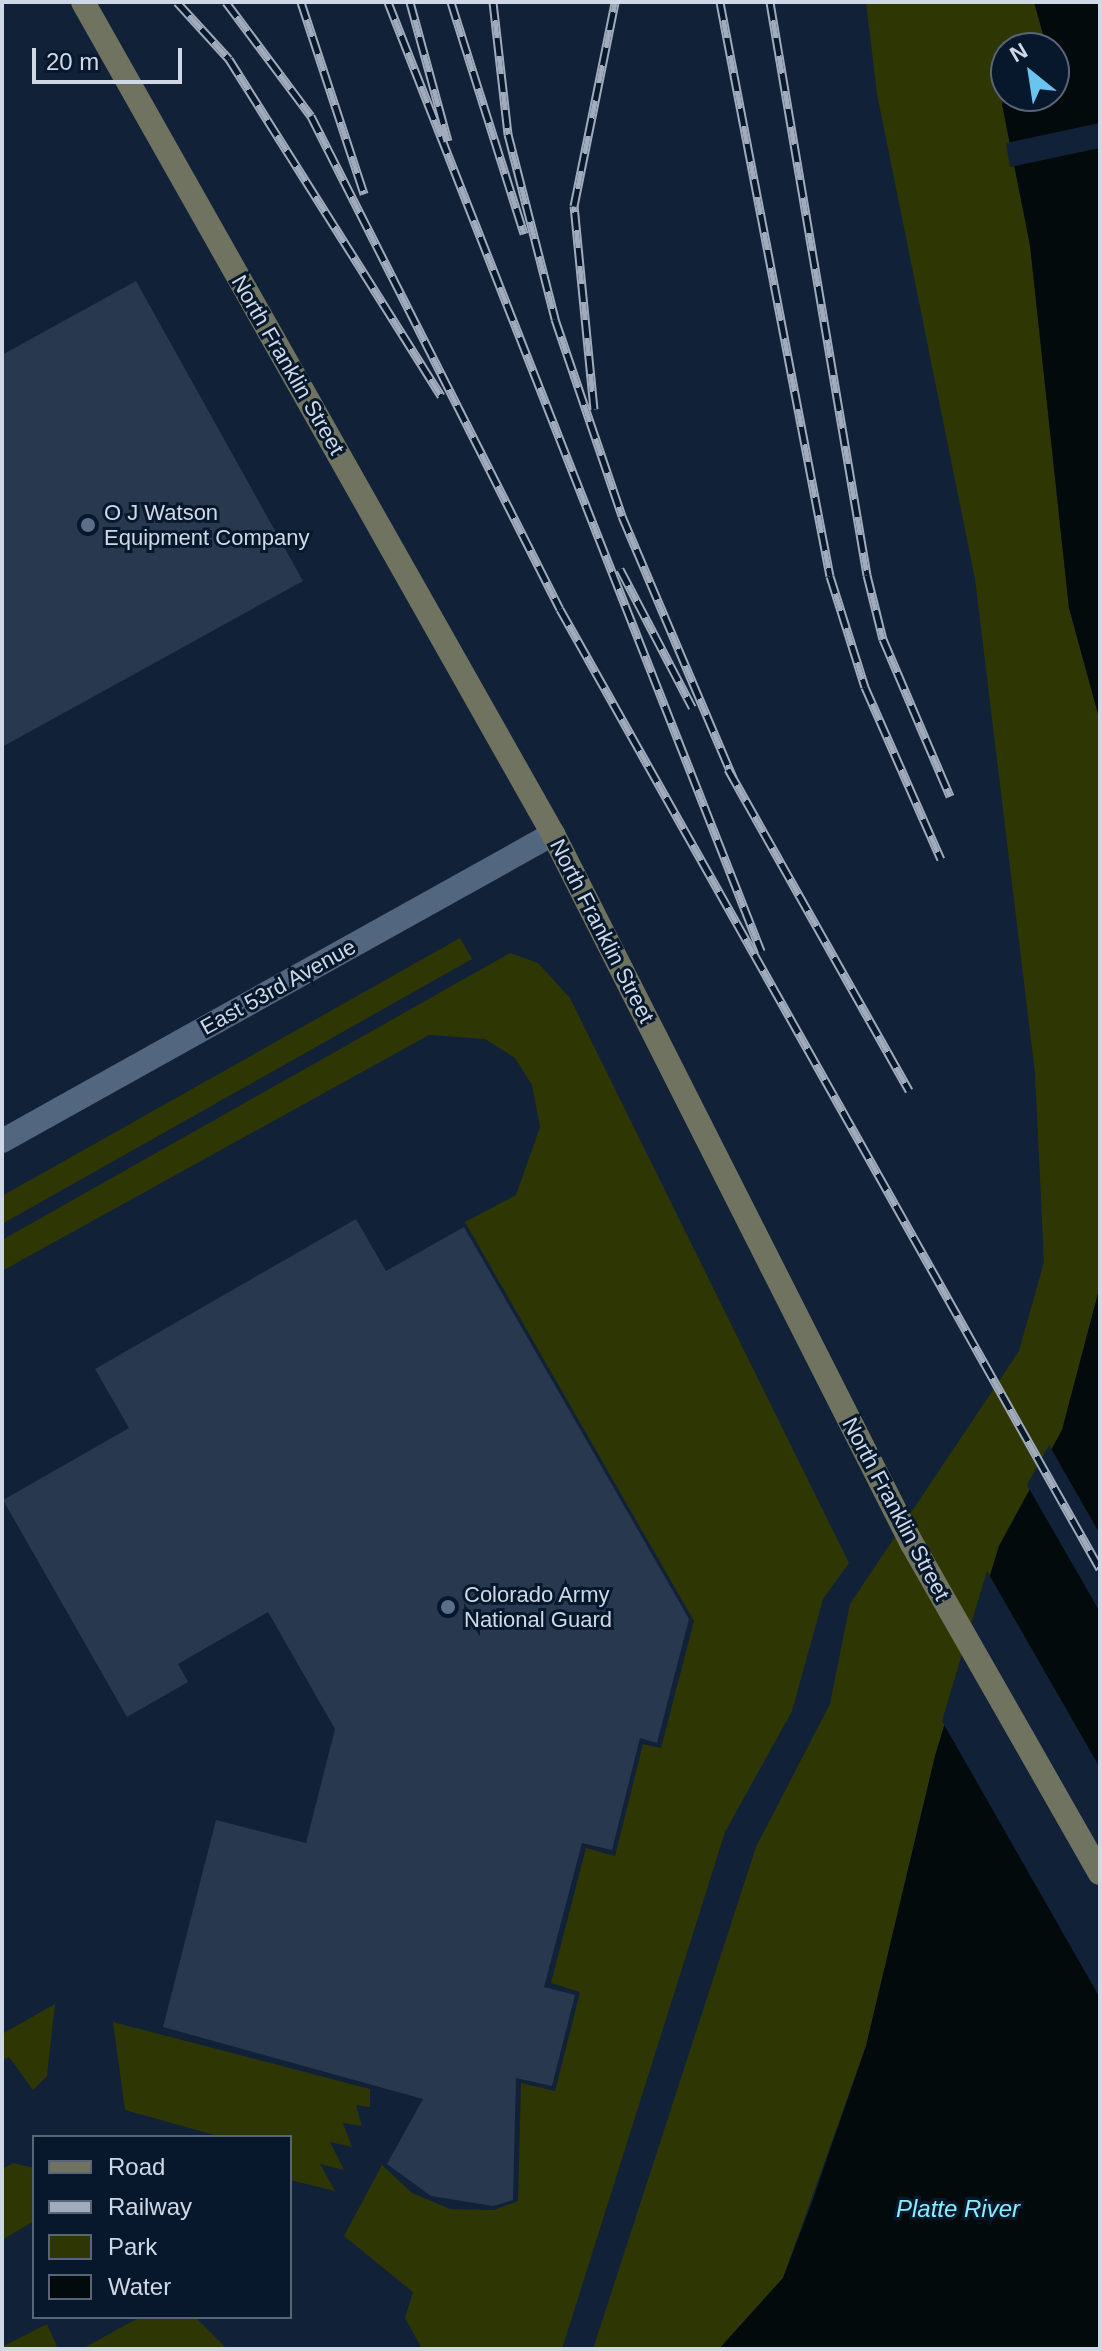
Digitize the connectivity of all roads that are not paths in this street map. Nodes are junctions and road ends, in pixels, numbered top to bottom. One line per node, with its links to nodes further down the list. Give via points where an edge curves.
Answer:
1 (83, 2): 2 (street, North Franklin Street)
2 (553, 834): 3 (street, East 53rd Avenue); 4 (street, North Franklin Street, via 911,1542)
3 (2, 1141)
4 (1100, 1873)

